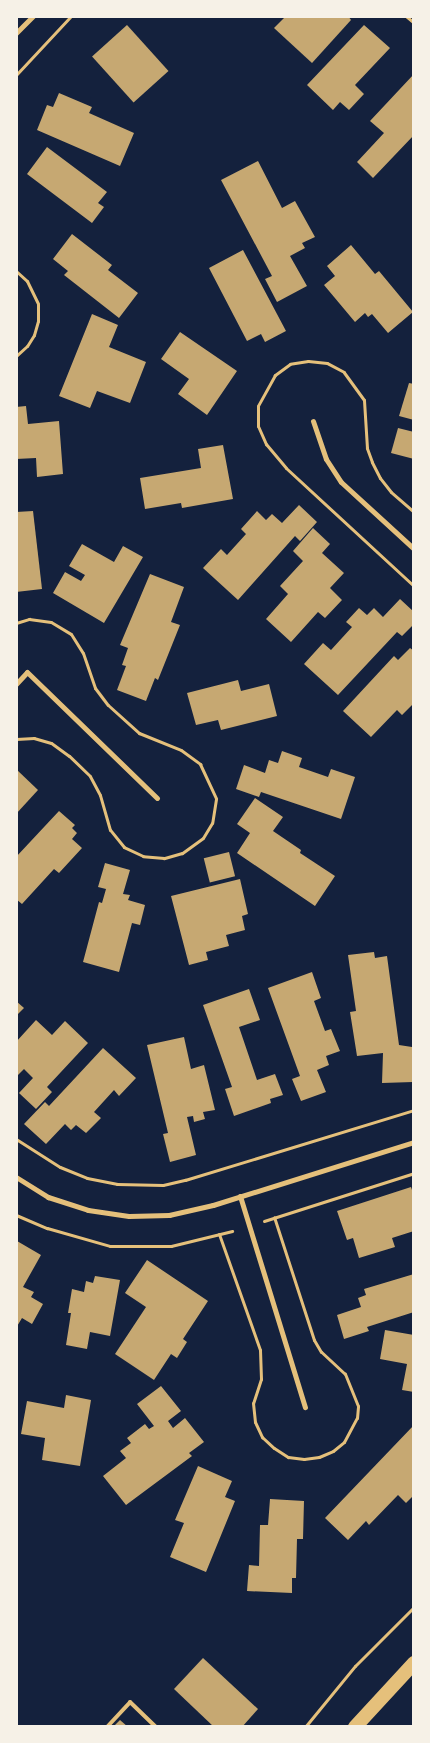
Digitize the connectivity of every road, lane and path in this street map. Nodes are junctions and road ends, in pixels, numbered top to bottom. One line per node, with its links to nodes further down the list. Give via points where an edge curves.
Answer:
1 (33, 16): 5 (street)
2 (71, 16): 6 (path)
3 (406, 16): 4 (path)
4 (414, 23)
5 (16, 33)
6 (16, 76)
7 (16, 271): 8 (path, via 27,281 38,304 38,321 34,335)
8 (16, 356)
9 (313, 421): 10 (street, via 326,459 341,482)
10 (414, 549)
11 (16, 684): 12 (street, via 27,672)
12 (157, 798)
13 (414, 1110): 14 (path, via 163,1185 117,1184 87,1178 60,1167)
14 (16, 1139)
15 (414, 1142): 18 (street)
16 (414, 1173): 20 (path)
17 (16, 1177): 18 (street, via 65,1204 129,1216 169,1215)
18 (240, 1196): 22 (street)
19 (16, 1214): 21 (path, via 47,1228 110,1246 171,1246)
20 (264, 1221)
21 (232, 1231)
22 (305, 1407)
23 (414, 1607): 27 (path, via 355,1666)
24 (414, 1663): 28 (highway)
25 (107, 1727): 26 (lane, via 130,1702)
26 (156, 1727)
27 (305, 1727)
28 (355, 1727)

